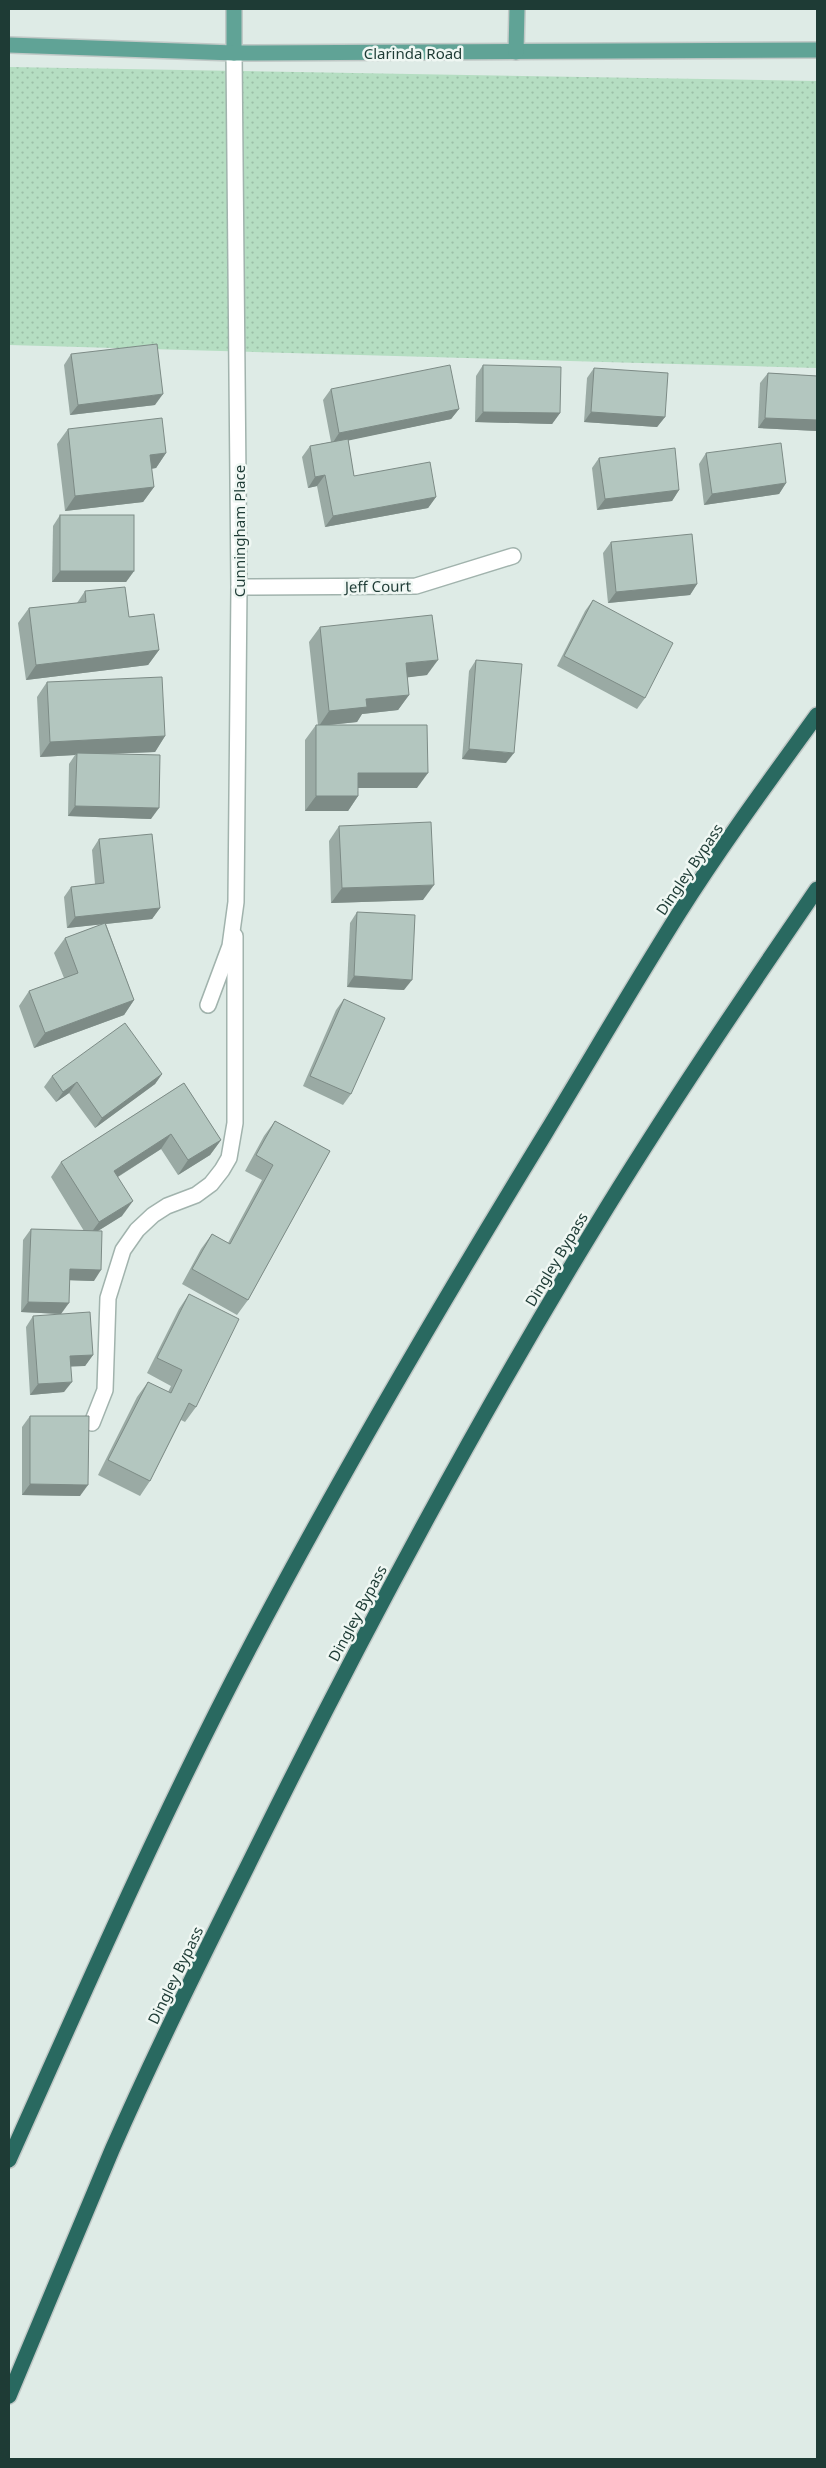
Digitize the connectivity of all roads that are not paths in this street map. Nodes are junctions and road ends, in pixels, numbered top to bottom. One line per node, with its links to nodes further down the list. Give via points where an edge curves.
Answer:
1 (234, 9): 6 (main road)
2 (517, 9): 5 (main road)
3 (9, 45): 6 (main road, Clarinda Road)
4 (817, 50): 5 (main road, Clarinda Road)
5 (516, 52): 6 (main road, Clarinda Road)
6 (234, 53): 8 (street, Cunningham Place)
7 (513, 556): 8 (street, Jeff Court, via 416,586)
8 (239, 588): 11 (street, Cunningham Place)
9 (817, 714): 14 (highway, Dingley Bypass, via 681,911 386,1400 205,1736 132,1885)
10 (817, 889): 15 (highway, Dingley Bypass, via 670,1106 594,1228 380,1606 304,1751 159,2048 113,2148)
11 (235, 922): 12 (street, Cunningham Place, via 230,946); 13 (street, via 235,1107 231,1151 211,1184 196,1195 153,1215 122,1250 108,1298 105,1390)
12 (208, 1005)
13 (92, 1424)
14 (9, 2160)
15 (9, 2396)

